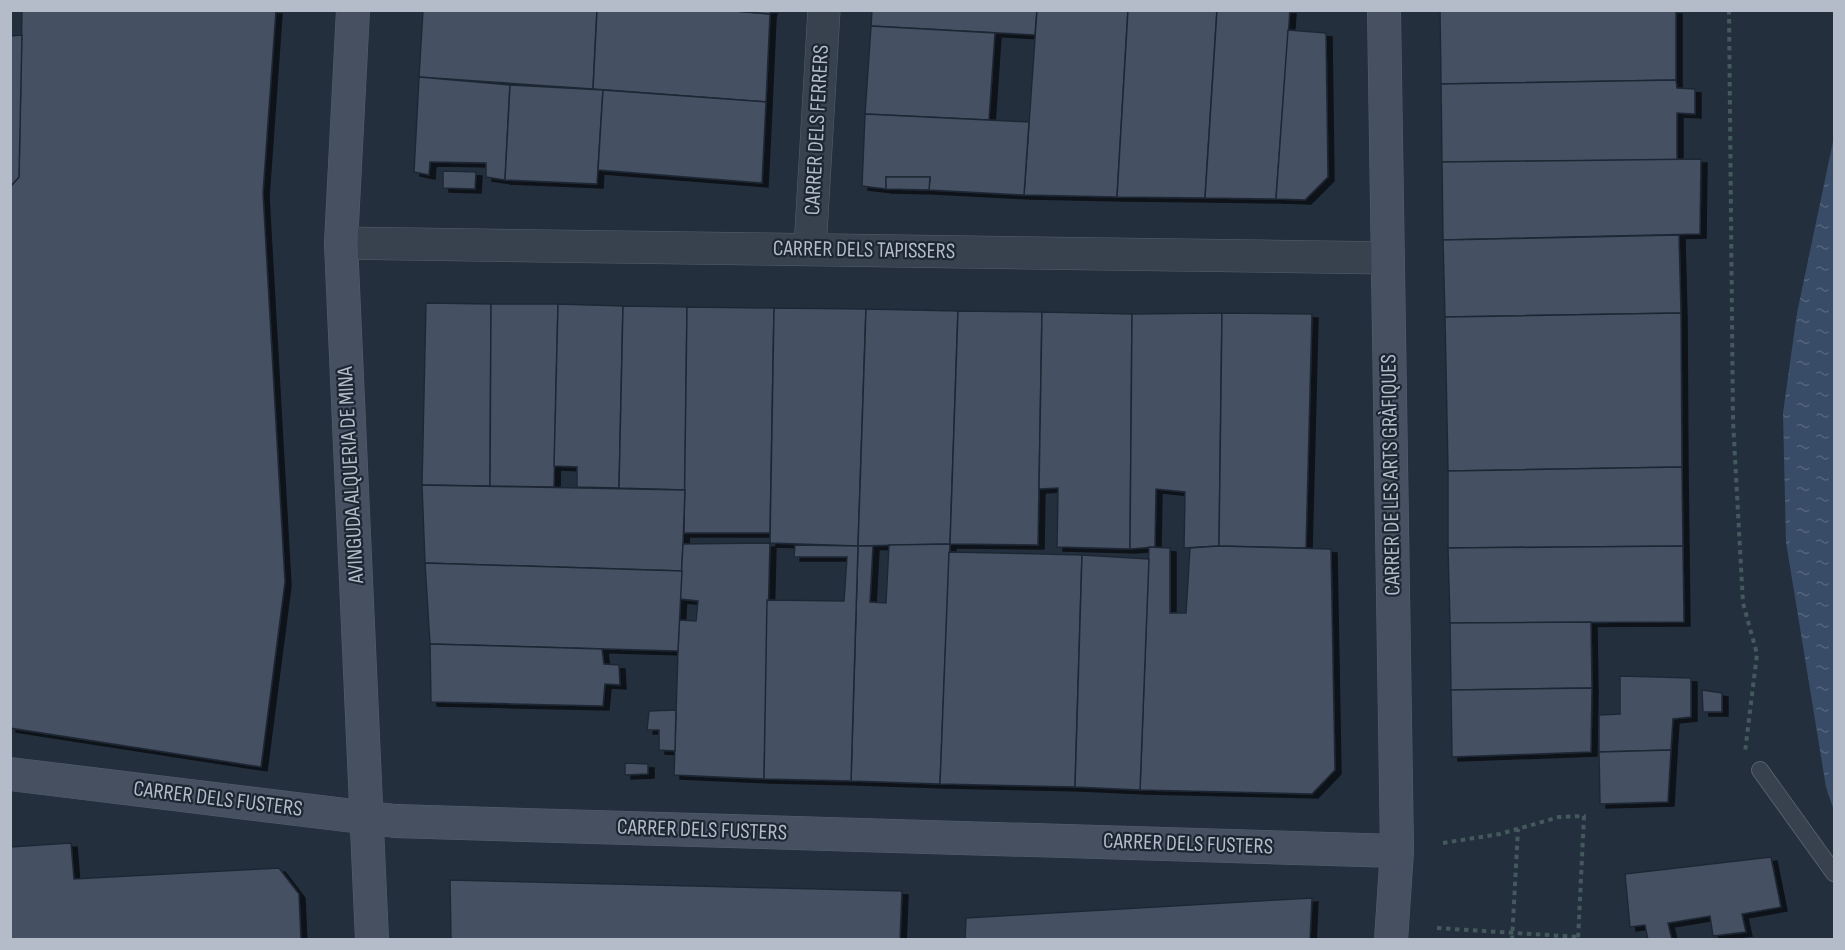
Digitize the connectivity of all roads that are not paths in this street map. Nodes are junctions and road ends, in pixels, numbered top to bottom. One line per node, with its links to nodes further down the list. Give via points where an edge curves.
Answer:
1 (353, 10): 4 (street, AVINGUDA ALQUERIA DE MINA)
2 (824, 10): 5 (street, CARRER DELS FERRERS)
3 (1384, 10): 6 (street, CARRER DE LES ARTS GRÀFIQUES)
4 (341, 243): 5 (street, CARRER DELS TAPISSERS); 9 (street, AVINGUDA ALQUERIA DE MINA)
5 (810, 249): 6 (street, CARRER DELS TAPISSERS)
6 (1388, 258): 10 (street, CARRER DE LES ARTS GRÀFIQUES)
7 (1760, 770): 11 (lane)
8 (10, 774): 9 (street, CARRER DELS FUSTERS)
9 (366, 817): 10 (street, CARRER DELS FUSTERS, via 395,821); 12 (street, AVINGUDA ALQUERIA DE MINA)
10 (1397, 851): 13 (street, CARRER DE LES ARTS GRÀFIQUES)
11 (1834, 873)
12 (372, 939)
13 (1391, 939)

